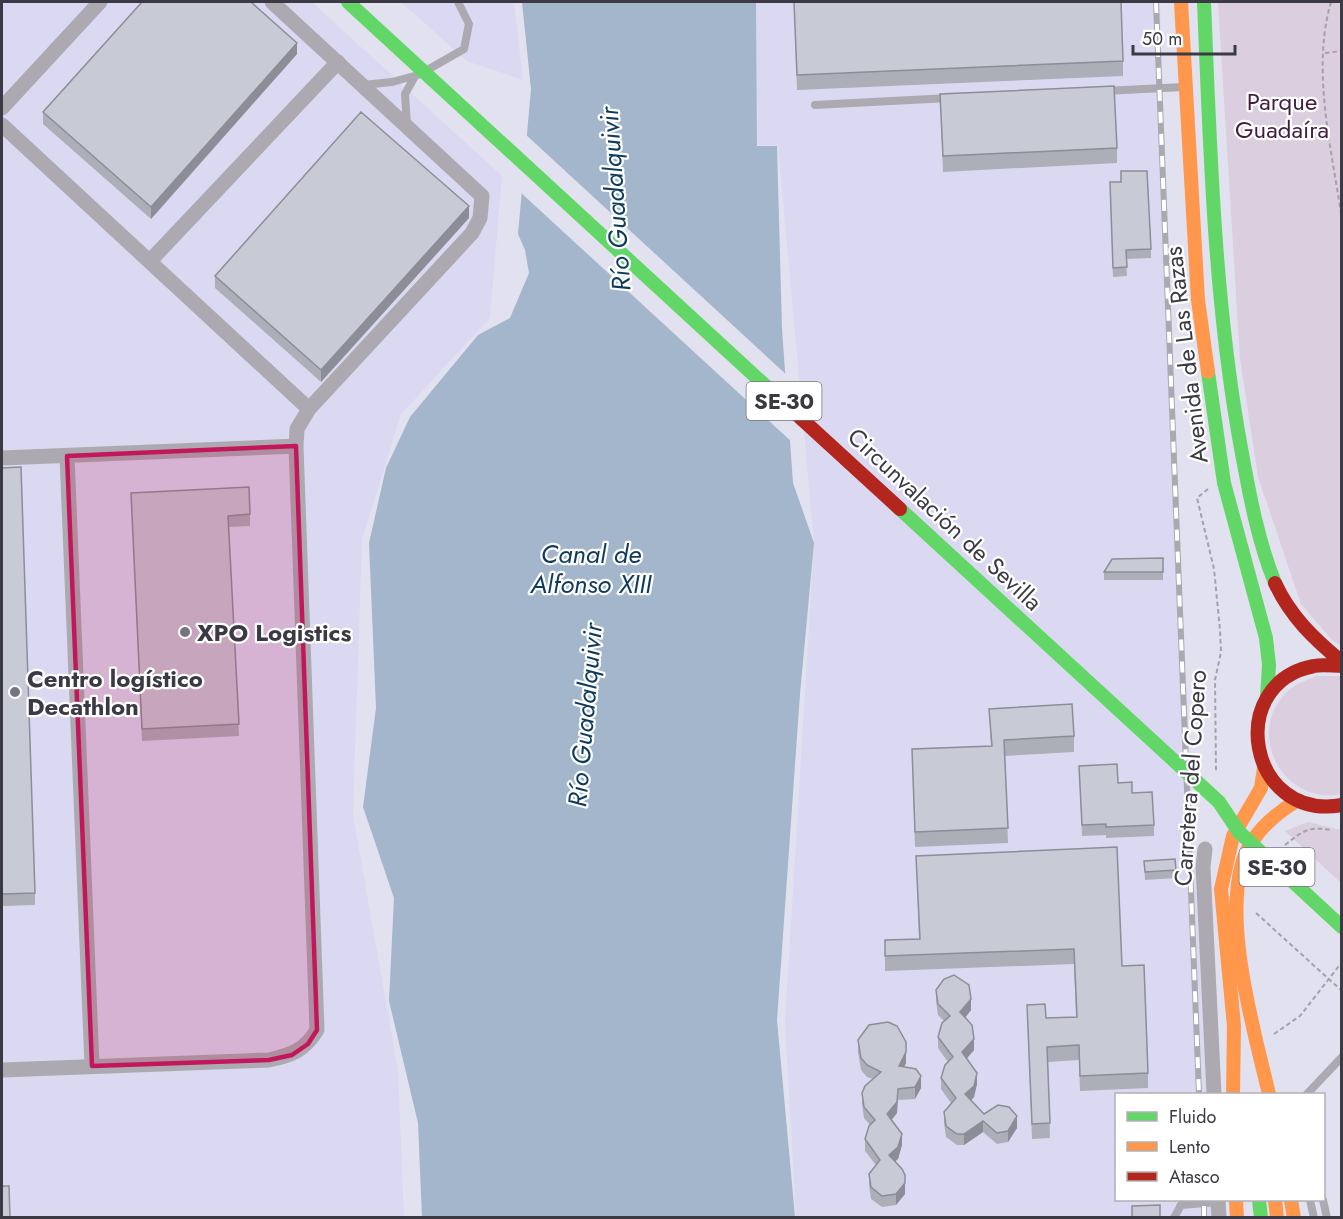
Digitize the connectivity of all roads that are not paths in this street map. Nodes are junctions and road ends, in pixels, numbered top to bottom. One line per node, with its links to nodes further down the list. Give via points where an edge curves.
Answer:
1 (100, 2): 14 (street)
2 (272, 2): 7 (street)
3 (348, 2): 26 (main road, Circunvalación de Sevilla / SE-30, bridge)
4 (458, 2): 8 (lane, via 469,24 464,50)
5 (1181, 2): 10 (main road, Avenida de Las Razas)
6 (1204, 2): 22 (main road, Avenida de Las Razas, via 1220,291 1234,414 1258,536 1282,598 1303,630)
7 (338, 62): 9 (street); 17 (street)
8 (414, 78): 9 (lane); 16 (lane, via 405,94)
9 (363, 85): 16 (street)
10 (1185, 87): 11 (lane); 23 (main road, Avenida de Las Razas, via 1198,300 1224,483 1266,638)
11 (1100, 91)
12 (957, 98): 13 (lane)
13 (815, 105)
14 (2, 108)
15 (2, 125): 17 (street)
16 (408, 126): 18 (street, via 482,196 480,218 472,232)
17 (150, 261): 18 (street)
18 (309, 409): 19 (street, via 297,429)
19 (296, 446): 20 (street); 36 (street, via 317,1030 308,1044 292,1055 269,1060)
20 (67, 456): 21 (street); 36 (street)
21 (2, 458)
22 (1341, 664): 23 (main road, via 1302,669 1282,681)
23 (1267, 698): 24 (main road, via 1256,733)
24 (1264, 768): 25 (main road, via 1278,787); 34 (main road, via 1261,788 1233,836 1221,889)
25 (1298, 800): 28 (main road); 33 (main road, via 1273,816 1251,843 1241,866 1239,920)
26 (1219, 802): 30 (main road, Circunvalación de Sevilla / SE-30, via 1250,819); 32 (main road, Circunvalación de Sevilla / SE-30, bridge, via 1239,832)
27 (1341, 805): 28 (main road)
28 (1324, 806): 29 (main road)
29 (1341, 814)
30 (1275, 842)
31 (1205, 849): 38 (street, Carretera del Copero)
32 (1341, 927)
33 (1250, 1009): 41 (main road); 42 (main road)
34 (1234, 1026): 39 (main road); 40 (main road)
35 (1341, 1057): 43 (lane)
36 (92, 1066): 37 (street)
37 (2, 1070)
38 (1214, 1093)
39 (1233, 1093)
40 (1244, 1093)
41 (1261, 1093)
42 (1269, 1093)
43 (1309, 1093)
44 (1218, 1201): 51 (lane, via 1182,1205); 52 (street)
45 (1236, 1201): 53 (main road)
46 (1258, 1201): 54 (main road)
47 (1275, 1201): 55 (main road)
48 (1291, 1201): 56 (main road)
49 (1310, 1201): 57 (lane)
50 (1323, 1201): 58 (lane)
51 (1174, 1218)
52 (1219, 1218)
53 (1237, 1218)
54 (1261, 1218)
55 (1277, 1218)
56 (1294, 1218)
57 (1314, 1218)
58 (1327, 1218)

